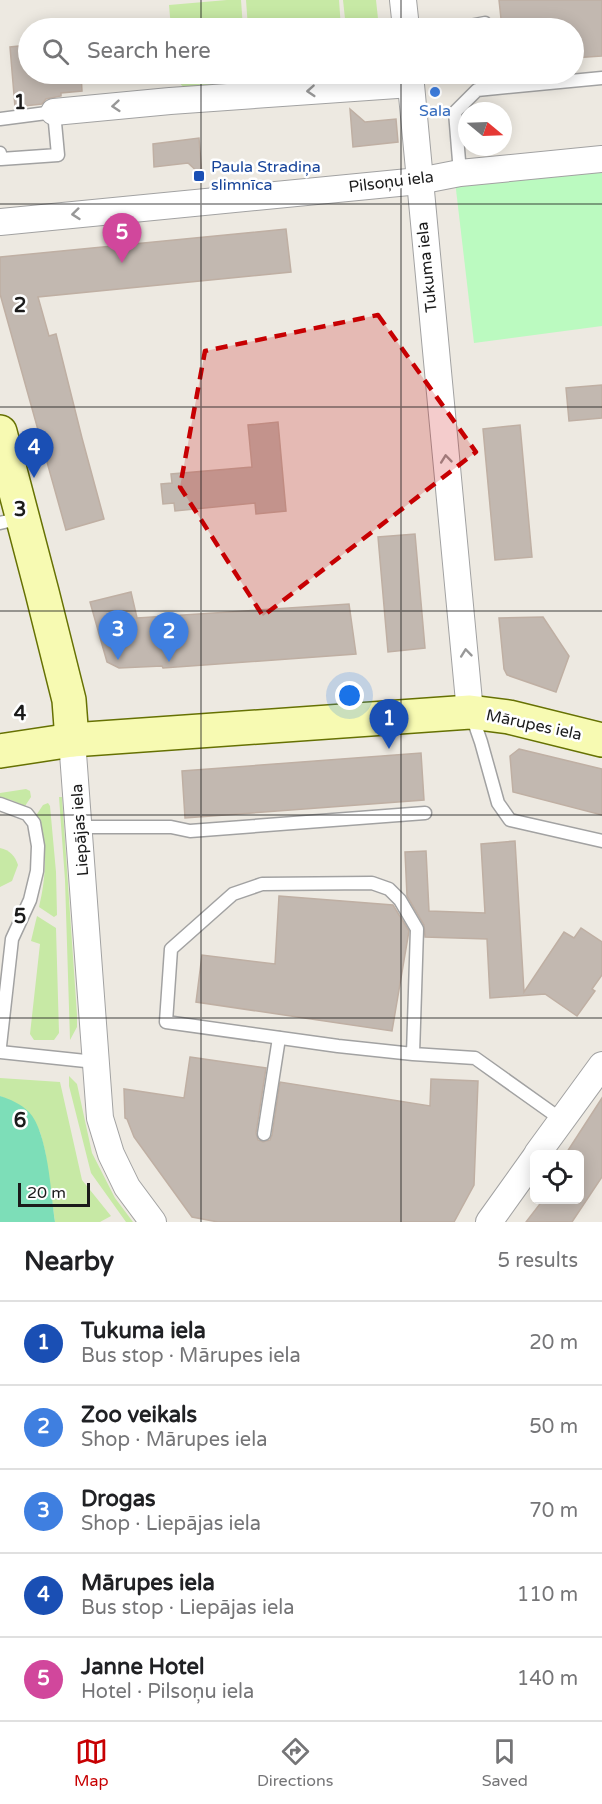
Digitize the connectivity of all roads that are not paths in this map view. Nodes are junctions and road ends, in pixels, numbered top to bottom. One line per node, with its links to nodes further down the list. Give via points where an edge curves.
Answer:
1 (403, 0): 2 (street)
2 (405, 18)
3 (602, 78): 4 (lane)
4 (584, 80)
5 (355, 84): 8 (street, one-way to 8)
6 (410, 84): 13 (street, Tukuma iela)
7 (540, 84): 12 (lane, via 477,90 455,112)
8 (54, 112): 9 (lane); 10 (lane, via 57,155 1,159)
9 (0, 119)
10 (0, 153)
11 (602, 159): 12 (street, Pilsoņu iela)
12 (460, 173): 13 (street, Pilsoņu iela)
13 (419, 181): 14 (street, Pilsoņu iela, one-way to 14); 17 (street, Tukuma iela, one-way to 13)
14 (0, 222)
15 (1, 443): 16 (street, Liepājas iela)
16 (11, 520): 18 (street, Liepājas iela, via 69,700)
17 (471, 712): 18 (street, Mārupes iela); 19 (street, Mārupes iela, via 509,717); 24 (lane, via 498,802 510,819)
18 (72, 740): 20 (street, Mārupes iela); 23 (street, Liepājas iela)
19 (602, 740)
20 (0, 750)
21 (0, 804): 26 (lane, via 27,814 34,823 38,846 30,900 12,939)
22 (425, 813): 23 (lane, via 190,831 171,827)
23 (80, 827): 29 (street, Liepājas iela)
24 (602, 841)
25 (279, 1038): 28 (lane); 28 (lane, via 166,1022 171,949 233,894 262,884 372,883 388,889 400,900 417,929); 32 (lane)
26 (0, 1046)
27 (0, 1052): 29 (lane)
28 (413, 1054): 31 (lane, via 475,1058)
29 (95, 1062): 35 (street, Liepājas iela, via 100,1118 111,1154 127,1187)
30 (602, 1065): 31 (street)
31 (562, 1120): 33 (street)
32 (264, 1134)
33 (541, 1150)
34 (530, 1165): 36 (street)
35 (153, 1222)
36 (489, 1222)

